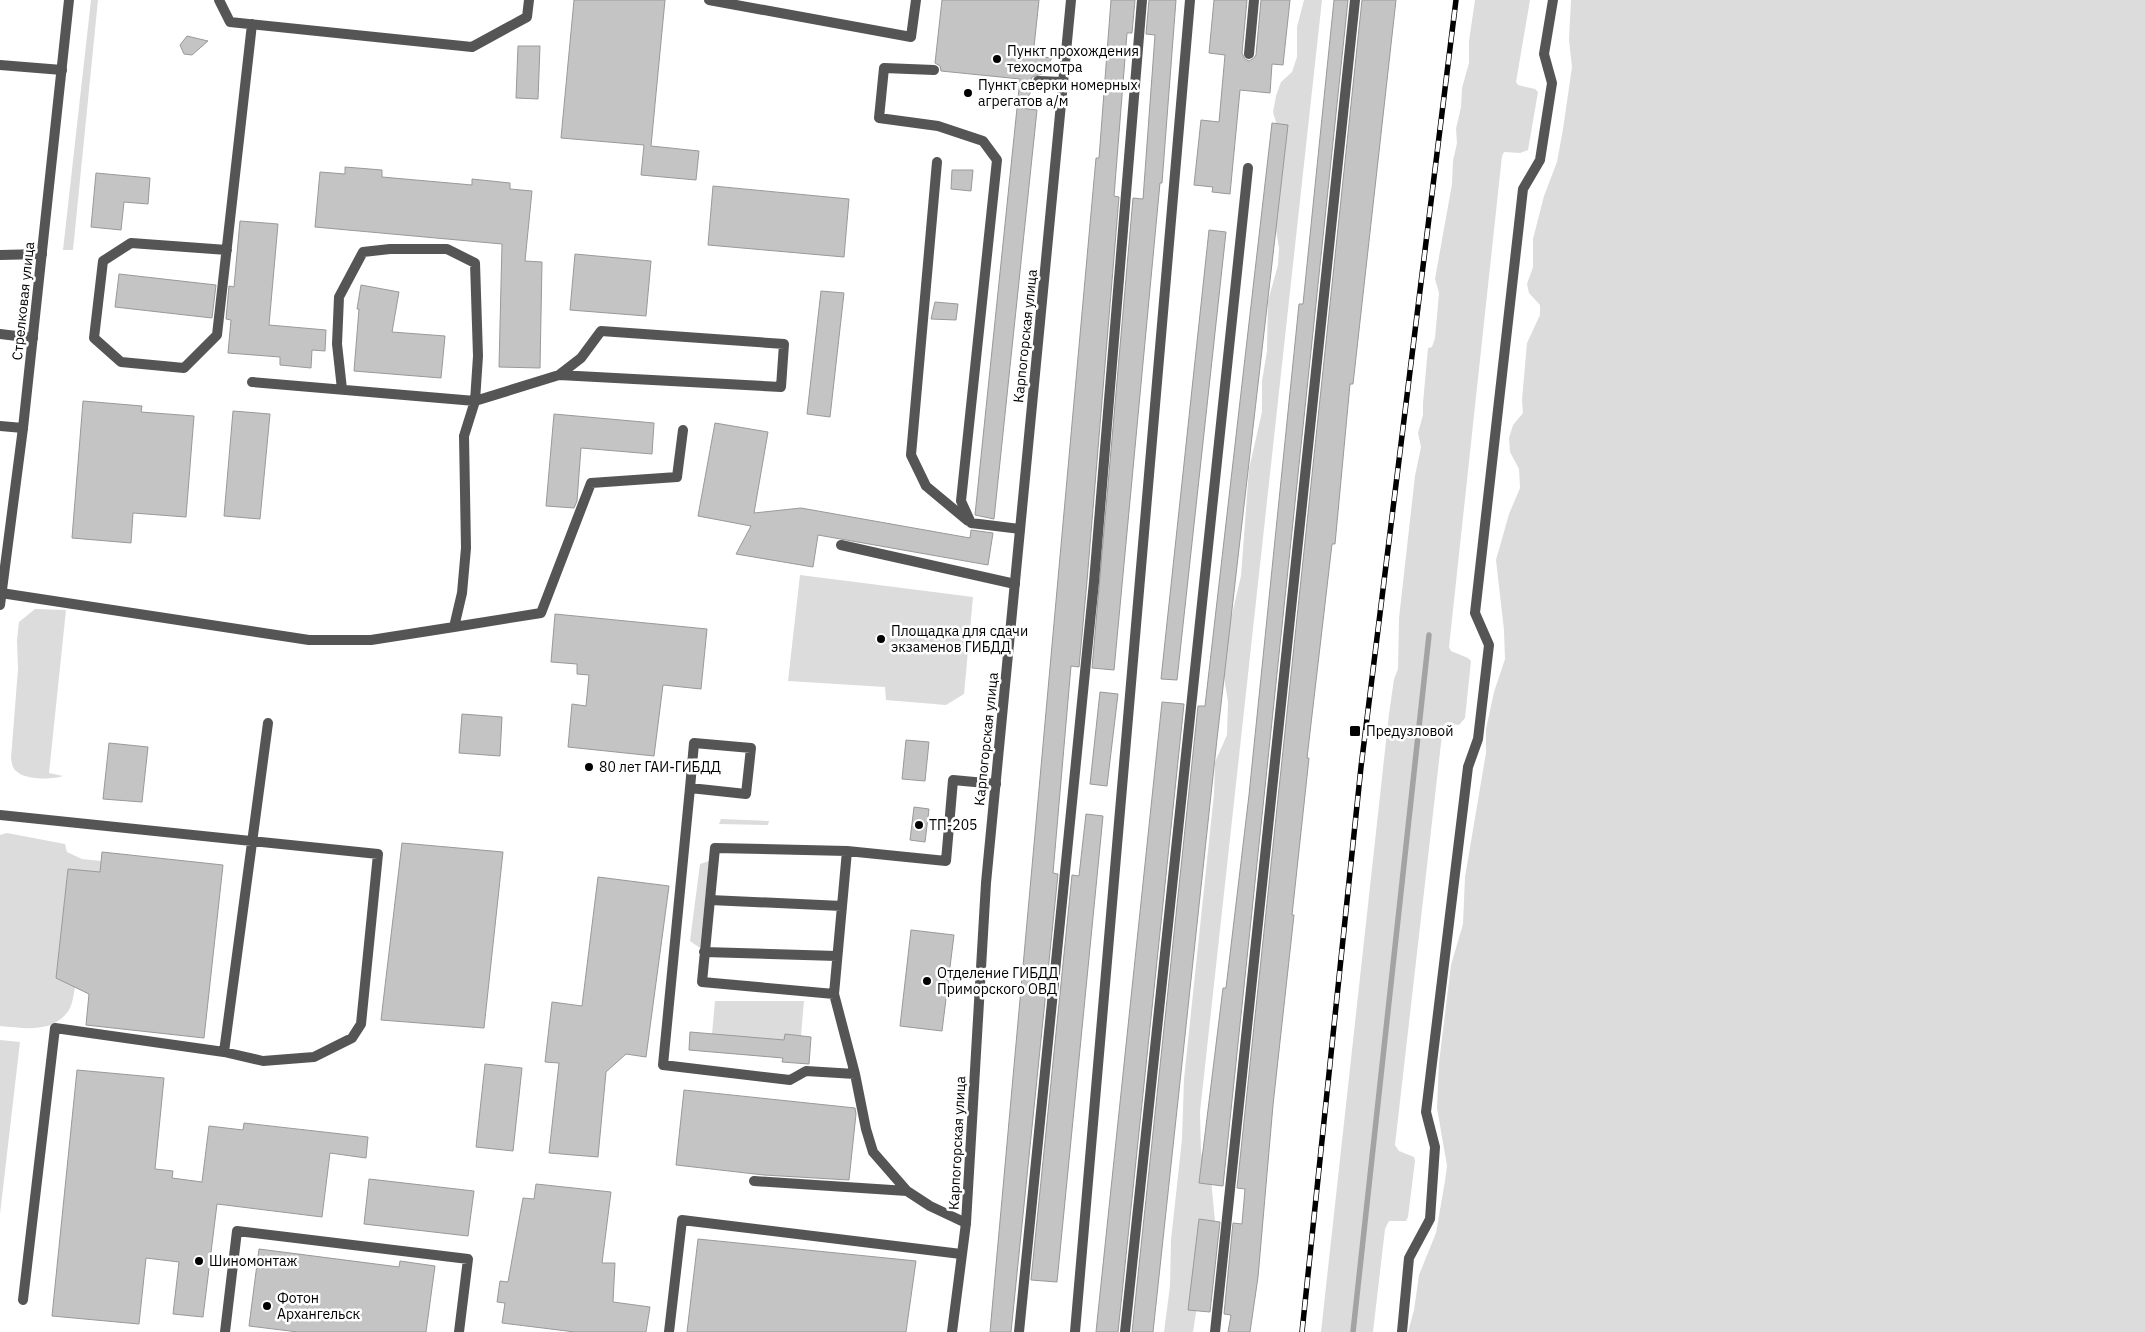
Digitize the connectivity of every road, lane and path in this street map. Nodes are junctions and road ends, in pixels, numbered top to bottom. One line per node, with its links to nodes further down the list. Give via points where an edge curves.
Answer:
1 (69, 0): 15 (street, Стрелковая улица)
2 (218, 0): 12 (street, via 230,22)
3 (529, 0): 12 (street, via 527,17 472,48)
4 (709, 0): 5 (street, via 911,37)
5 (916, 0)
6 (1071, 0): 18 (street, Карпогорская улица)
7 (1142, 0): 62 (street, via 1094,582)
8 (1190, 0): 63 (street)
9 (1254, 0): 13 (street)
10 (1355, 0): 65 (street)
11 (1553, 0): 66 (street, via 1544,54 1552,83 1540,160 1523,189 1475,613 1489,645 1478,739 1468,767 1426,1112 1435,1147 1430,1219 1409,1258)
12 (252, 24): 21 (street)
13 (1248, 54)
14 (0, 65): 15 (street)
15 (62, 70): 23 (street, Стрелковая улица)
16 (934, 70): 33 (street, via 884,68 879,118 938,126 983,141 997,160 961,501)
17 (1038, 81): 18 (street)
18 (1064, 82): 34 (street, Карпогорская улица)
19 (937, 162): 33 (street, via 911,455 926,486)
20 (1248, 168): 64 (street)
21 (227, 250): 21 (street, via 131,243 103,261 94,338 121,362 184,368 217,335)
22 (0, 254): 23 (street)
23 (42, 254): 25 (street, Стрелковая улица)
24 (0, 334): 25 (street)
25 (33, 338): 31 (street, Стрелковая улица)
26 (559, 375): 26 (street, via 781,387 784,344 601,332 581,358); 29 (street)
27 (252, 382): 28 (street)
28 (342, 389): 29 (street); 29 (street, via 337,344 339,297 363,252 448,249 475,264 478,356)
29 (474, 401): 39 (street, via 464,436 466,548 462,593)
30 (0, 426): 31 (street)
31 (23, 428): 37 (street, Стрелковая улица)
32 (683, 430): 39 (street, via 677,477 591,483 541,613)
33 (971, 523): 34 (street)
34 (1020, 529): 36 (street, Карпогорская улица)
35 (841, 545): 36 (street)
36 (1015, 584): 41 (street, Карпогорская улица)
37 (1, 593): 38 (street, Стрелковая улица); 39 (street, via 308,640 372,640)
38 (0, 605)
39 (454, 627)
40 (268, 723): 44 (street)
41 (996, 784): 45 (street, via 954,780 946,861); 55 (street, Карпогорская улица, via 986,883)
42 (690, 788): 42 (street, via 694,742 751,748 746,794); 52 (street, via 663,1066 790,1080 806,1072)
43 (0, 815): 44 (street)
44 (252, 841): 51 (street); 51 (street, via 378,854 360,1024 352,1038 314,1057 263,1061)
45 (847, 851): 46 (street, via 715,848); 47 (street)
46 (710, 900): 47 (street); 48 (street)
47 (842, 906): 49 (street)
48 (704, 952): 49 (street); 50 (street, via 702,982)
49 (837, 956): 50 (street)
50 (834, 994): 52 (street)
51 (224, 1052): 57 (street, via 55,1028)
52 (855, 1074): 54 (street, via 874,1152)
53 (754, 1181): 54 (street)
54 (907, 1190): 55 (street, via 930,1206)
55 (966, 1223): 56 (street, Карпогорская улица)
56 (961, 1254): 60 (street, via 682,1220); 61 (street, Карпогорская улица)
57 (23, 1300)
58 (225, 1332): 59 (street, via 237,1230 468,1259)
59 (459, 1332)
60 (669, 1332)
61 (952, 1332)
62 (1019, 1332)
63 (1075, 1332)
64 (1125, 1332)
65 (1215, 1332)
66 (1402, 1332)

